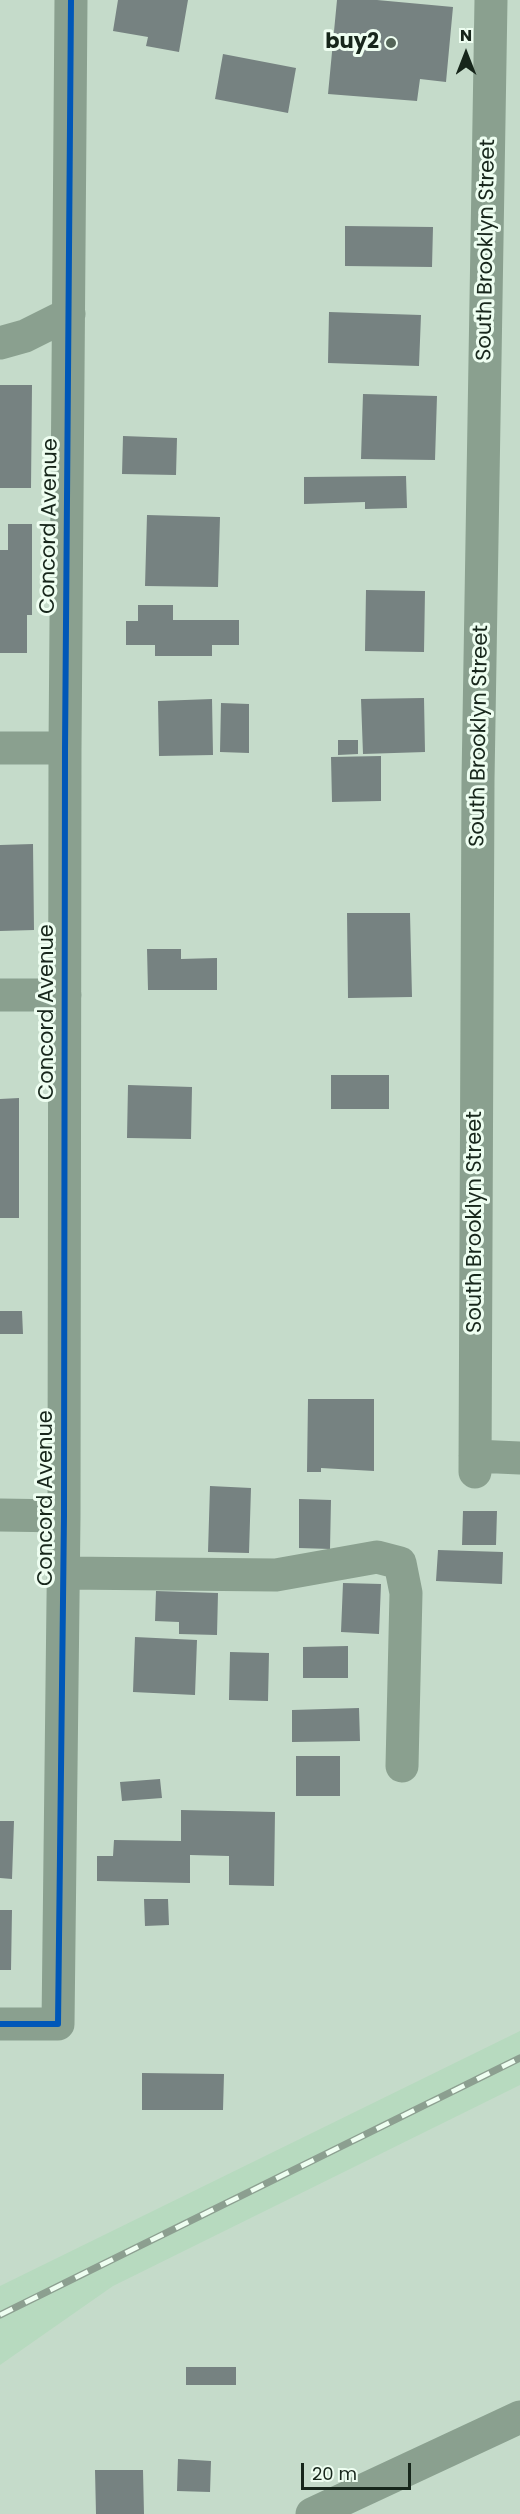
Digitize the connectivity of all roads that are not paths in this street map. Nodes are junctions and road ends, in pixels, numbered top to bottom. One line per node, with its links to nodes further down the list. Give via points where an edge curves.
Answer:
1 (71, 0): 3 (street, Concord Avenue)
2 (491, 0): 9 (street, South Brooklyn Street, via 478,780 475,1464)
3 (69, 314): 4 (street, via 25,336); 6 (street, Concord Avenue)
4 (0, 343)
5 (0, 748): 6 (street)
6 (65, 748): 8 (street, Concord Avenue)
7 (0, 995): 8 (street)
8 (65, 995): 11 (street, Concord Avenue)
9 (520, 1458)
10 (0, 1515): 11 (street)
11 (64, 1516): 12 (street, Concord Avenue)
12 (63, 1573): 13 (street, via 276,1575 377,1557 400,1563 406,1593); 14 (street, Concord Avenue, via 58,2024)
13 (402, 1766)
14 (0, 2024)
15 (520, 2417): 16 (street)
16 (312, 2514)

